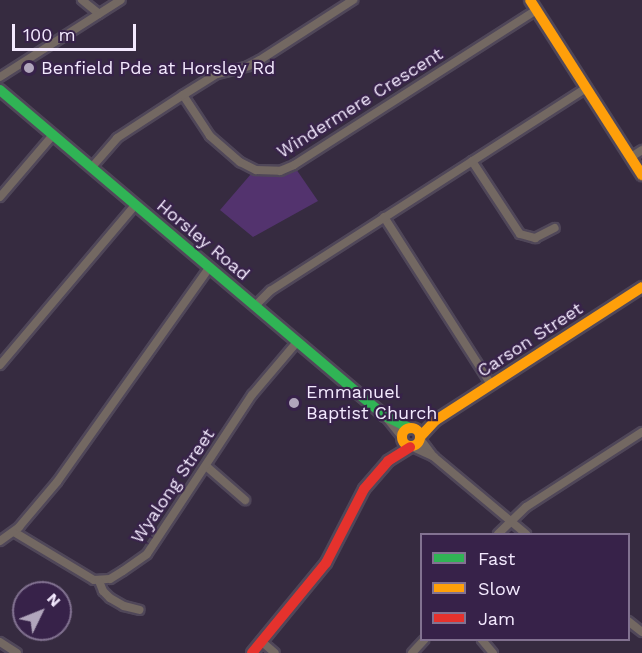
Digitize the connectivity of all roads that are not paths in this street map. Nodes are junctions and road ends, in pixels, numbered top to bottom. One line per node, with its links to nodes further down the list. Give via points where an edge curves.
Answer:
1 (82, 0): 5 (street)
2 (121, 0): 5 (street)
3 (354, 0): 9 (street, via 260,60 217,74)
4 (533, 3): 7 (street); 9 (street, Windermere Crescent, via 280,171 256,170 240,162 210,136)
5 (99, 14): 6 (street)
6 (0, 77)
7 (586, 88): 12 (street); 13 (street)
8 (0, 90): 10 (street, Horsley Road)
9 (183, 95): 14 (street, via 117,138)
10 (53, 135): 14 (street, Horsley Road); 16 (street)
11 (642, 150): 12 (street)
12 (631, 157): 15 (street)
13 (472, 161): 18 (street); 19 (street, via 520,234 535,238)
14 (92, 167): 17 (street, Horsley Road)
15 (642, 175)
16 (0, 197)
17 (135, 205): 20 (street, Horsley Road); 24 (street)
18 (384, 217): 22 (street, via 270,291); 25 (street)
19 (555, 228)
20 (209, 268): 22 (street, Horsley Road); 31 (street, via 57,482)
21 (642, 287): 25 (street, Carson Street)
22 (256, 305): 23 (street, Horsley Road)
23 (297, 342): 27 (street, Horsley Road); 28 (street, Wyalong Street, via 252,395)
24 (0, 365)
25 (491, 384): 27 (street, Carson Street)
26 (642, 433): 30 (street, via 536,500)
27 (411, 438): 30 (street, Horsley Road); 39 (street, Carson Street, via 360,495 322,568)
28 (206, 466): 29 (street); 35 (street, Wyalong Street, via 147,554 116,576)
29 (245, 500)
30 (510, 521): 32 (street); 33 (street, Horsley Road)
31 (14, 532): 34 (street); 35 (street)
32 (499, 533)
33 (525, 533)
34 (0, 542)
35 (99, 581): 36 (street, via 110,598)
36 (140, 610)
37 (630, 623): 38 (street)
38 (642, 632)
39 (261, 641): 44 (street, Carson Street); 45 (street)
40 (422, 641): 46 (street)
41 (484, 641): 47 (street)
42 (0, 642): 43 (street)
43 (17, 653)
44 (252, 653)
45 (275, 653)
46 (412, 653)
47 (493, 653)

